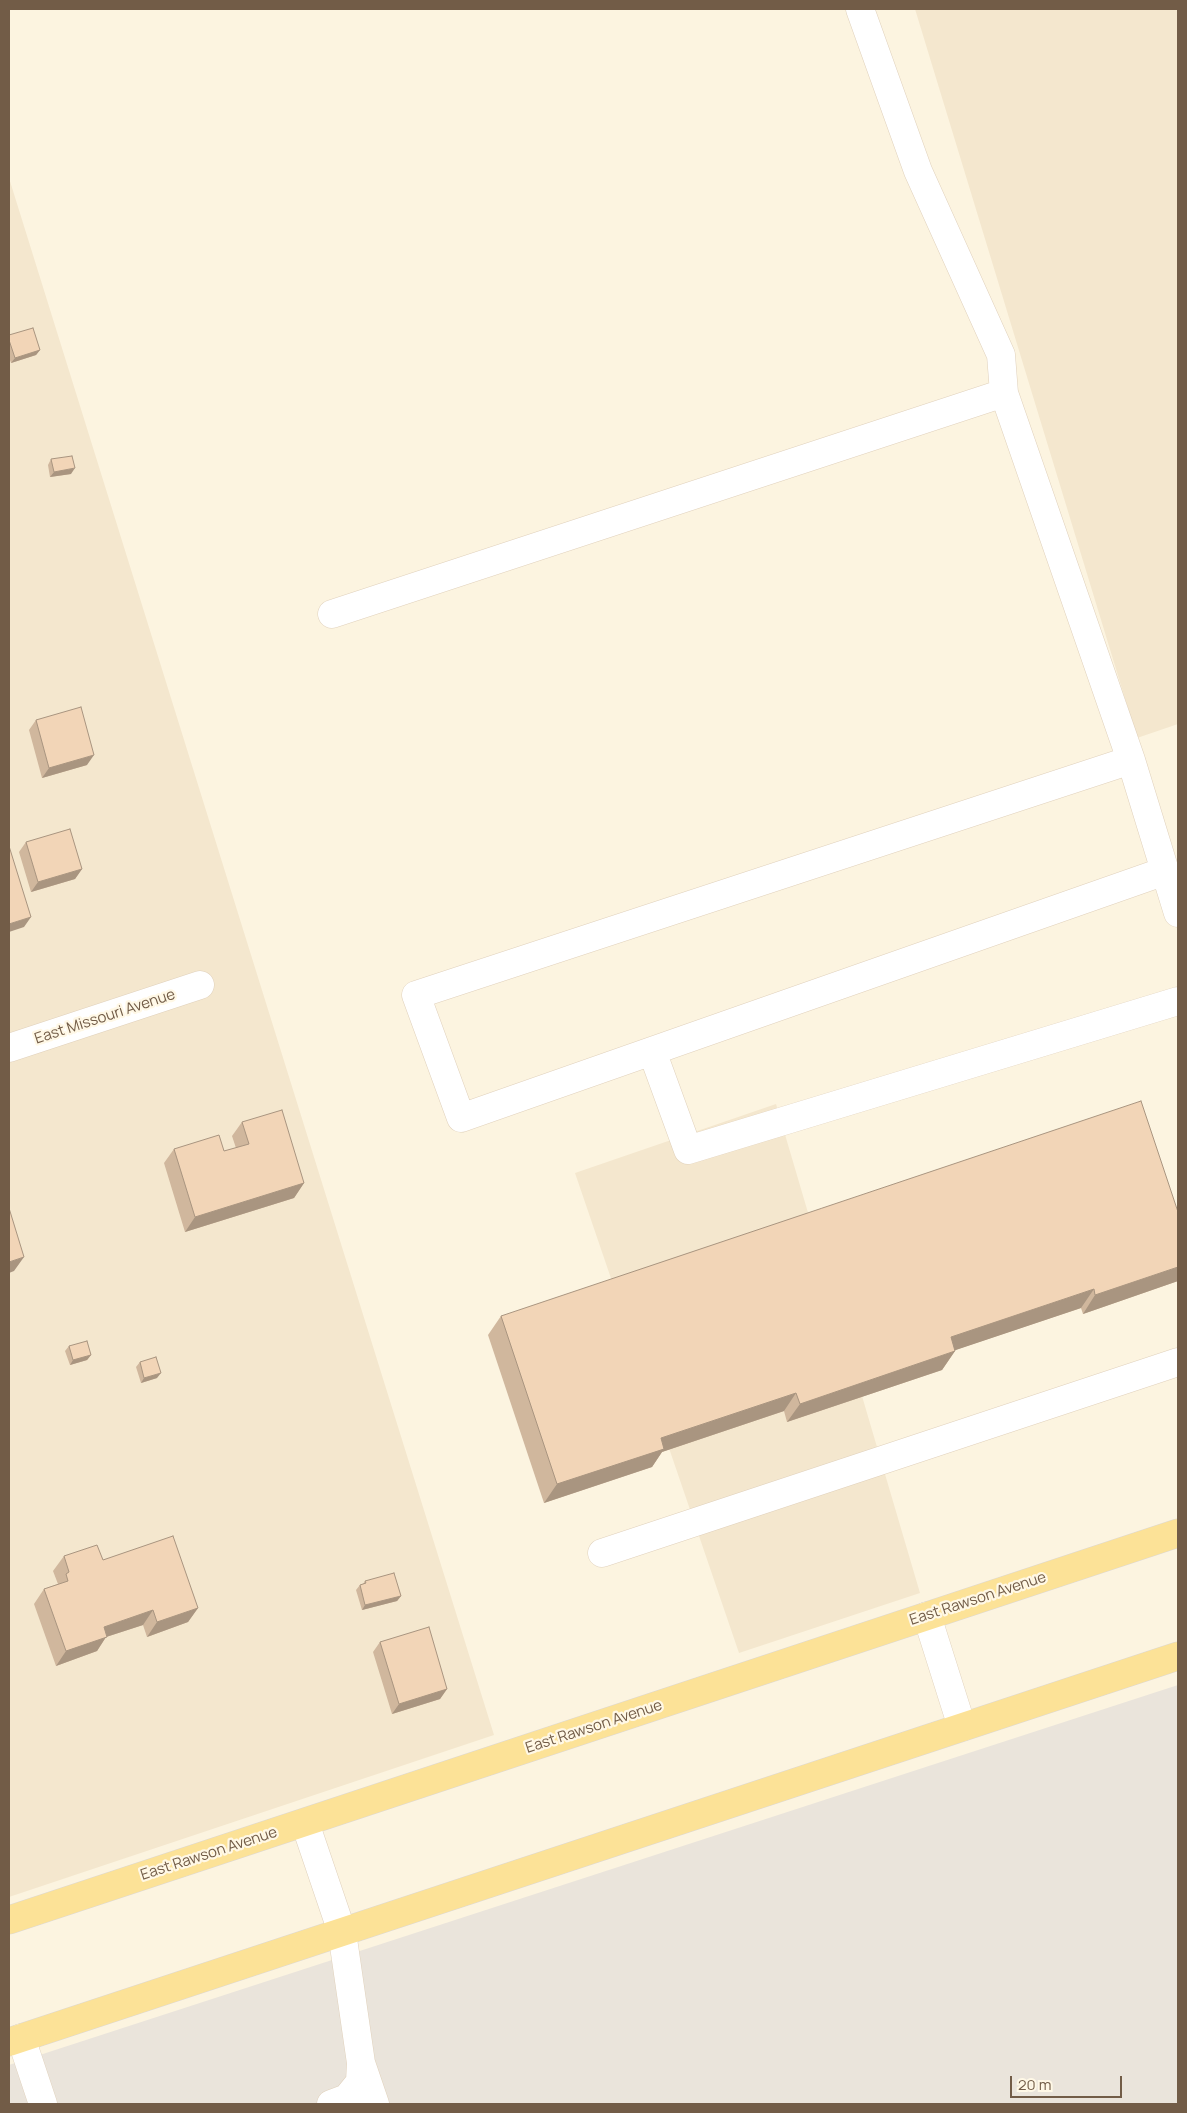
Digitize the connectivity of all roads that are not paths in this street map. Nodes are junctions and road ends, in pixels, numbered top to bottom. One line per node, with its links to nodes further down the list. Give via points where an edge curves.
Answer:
1 (860, 9): 2 (street, via 918,171 1001,355)
2 (1004, 392): 3 (street); 4 (street)
3 (332, 614)
4 (1131, 760): 5 (street); 10 (street, via 416,995 461,1118)
5 (1166, 871): 6 (street); 10 (street)
6 (1178, 913)
7 (200, 985): 9 (street, East Missouri Avenue)
8 (1178, 1001): 10 (street, via 688,1150)
9 (9, 1048)
10 (652, 1051)
11 (1178, 1362): 13 (street)
12 (1178, 1533): 14 (main road, East Rawson Avenue)
13 (602, 1553)
14 (927, 1616): 16 (street); 17 (main road, East Rawson Avenue)
15 (1178, 1656): 16 (main road)
16 (962, 1727): 19 (main road)
17 (305, 1823): 18 (main road, East Rawson Avenue); 19 (street)
18 (9, 1920)
19 (342, 1932): 20 (main road); 21 (street)
20 (15, 2040): 22 (street)
21 (361, 2062): 23 (street, via 360,2082 347,2098); 24 (street)
22 (42, 2104)
23 (331, 2104)
24 (375, 2104)

